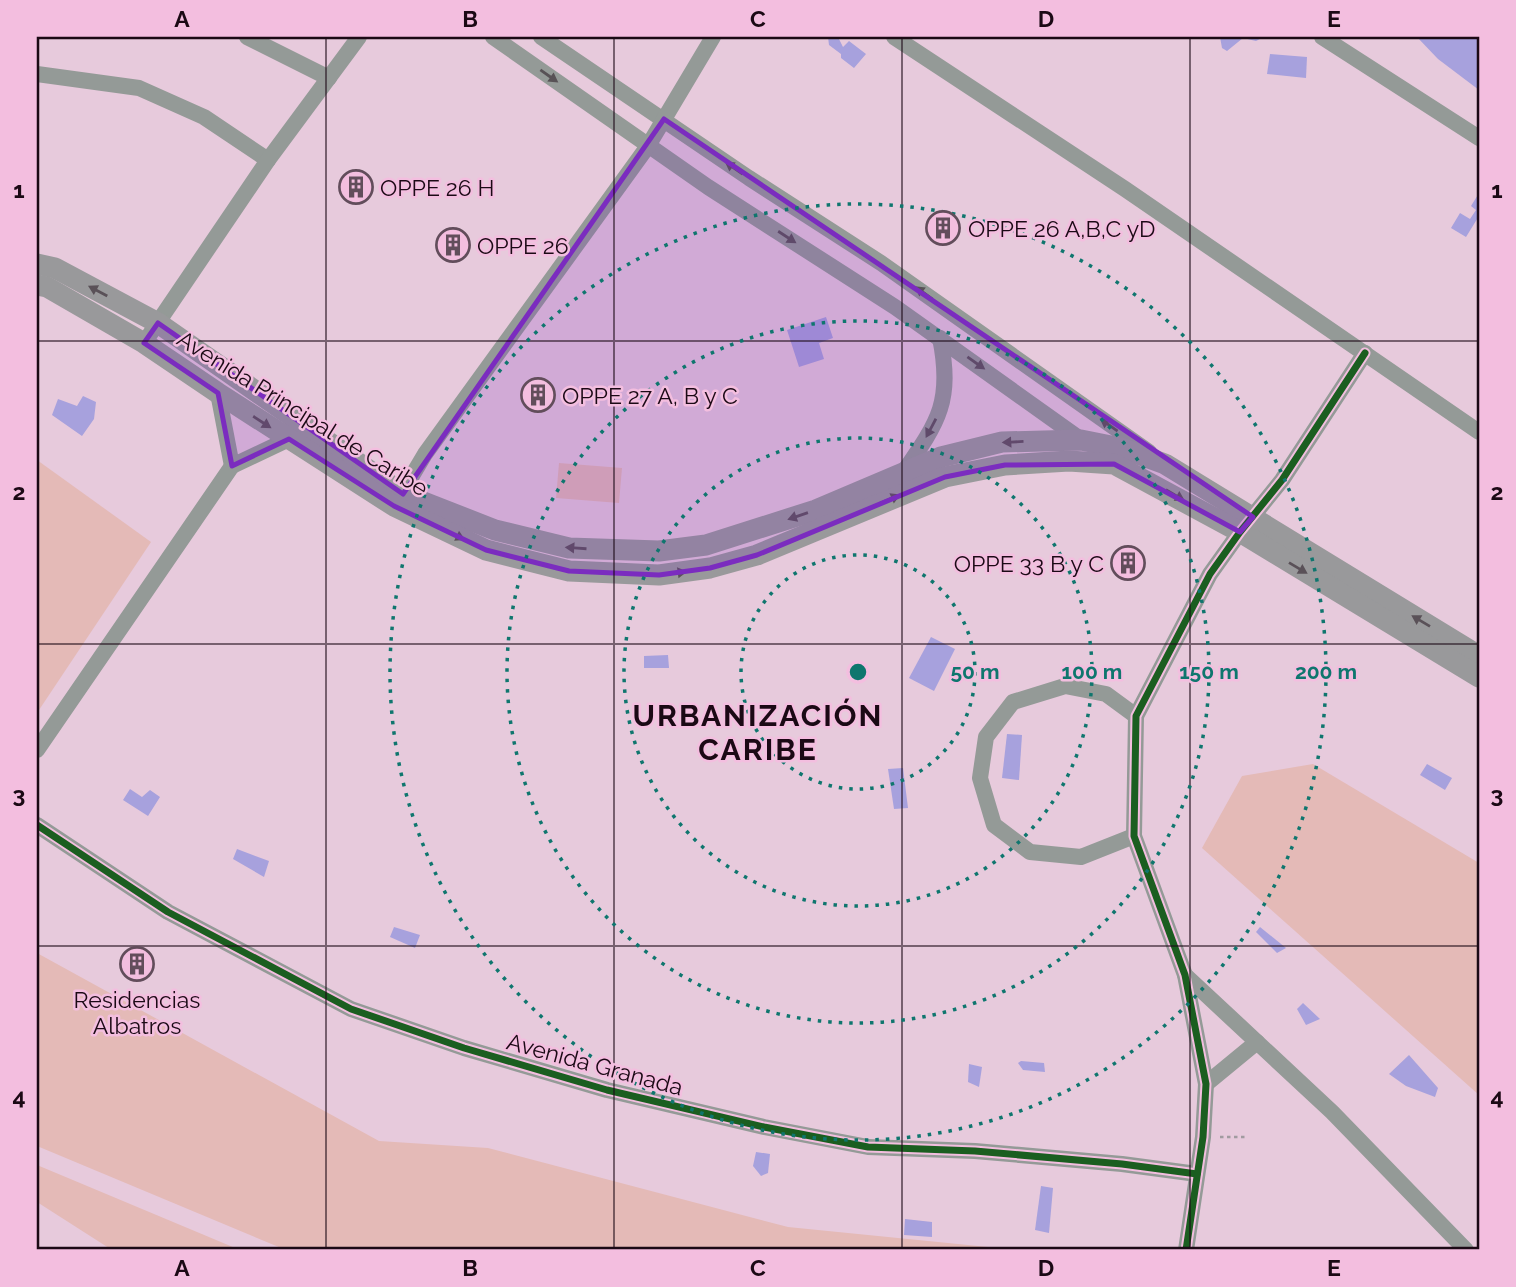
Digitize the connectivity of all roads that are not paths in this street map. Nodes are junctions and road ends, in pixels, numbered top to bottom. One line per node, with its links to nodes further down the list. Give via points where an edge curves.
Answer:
1 (247, 37): 9 (street)
2 (359, 37): 9 (street)
3 (493, 37): 12 (street, one-way to 12)
4 (541, 37): 10 (street)
5 (713, 37): 10 (street)
6 (894, 37): 19 (street)
7 (1322, 37): 11 (street)
8 (37, 74): 13 (street, via 139,88 204,117)
9 (329, 78): 13 (street)
10 (664, 119): 12 (street); 25 (street, one-way to 10, via 881,263)
11 (1479, 138)
12 (648, 146): 17 (street, one-way to 17); 28 (street, via 425,454)
13 (268, 160): 16 (street)
14 (37, 264): 16 (main road, Avenida Principal de Caribe, one-way to 14, via 55,268)
15 (37, 285): 18 (main road, Avenida Principal de Caribe)
16 (158, 323): 18 (street); 28 (main road, Avenida Principal de Caribe)
17 (940, 338): 23 (street, one-way to 23); 27 (street, one-way to 27, via 946,382 943,399 928,435)
18 (144, 343): 20 (main road, Avenida Principal de Caribe)
19 (1365, 353): 21 (street); 29 (street, via 1282,480)
20 (218, 393): 22 (main road, Avenida Principal de Caribe, one-way to 22); 26 (street)
21 (1479, 432)
22 (289, 439): 26 (street); 28 (main road, Avenida Principal de Caribe)
23 (1081, 440): 24 (street); 25 (main road, Avenida Principal de Caribe); 27 (main road, Avenida Principal de Caribe, one-way to 27, via 1002,442 941,457)
24 (1114, 464): 28 (main road, Avenida Principal de Caribe, one-way to 24, via 486,550 569,571 659,575 757,555 945,477 1006,465); 29 (main road, Avenida Principal de Caribe, one-way to 29)
25 (1165, 464): 29 (main road, Avenida Principal de Caribe)
26 (232, 466): 33 (street)
27 (903, 473): 28 (main road, Avenida Principal de Caribe, one-way to 28, via 751,532 706,545 659,551 569,548)
28 (398, 500)
29 (1246, 525): 30 (main road, Avenida Principal de Caribe, one-way to 29); 31 (main road, Avenida Principal de Caribe, one-way to 31); 32 (street, via 1210,574)
30 (1479, 656)
31 (1479, 677)
32 (1136, 716): 35 (street); 35 (street, via 1106,694 1065,686 1013,702 986,737 980,778 994,825 1030,852 1082,857)
33 (37, 750)
34 (37, 825): 39 (street, Avenida Granada, via 168,912 351,1009 464,1048 607,1090 868,1146 988,1152)
35 (1134, 836): 36 (street)
36 (1185, 975): 37 (street); 38 (street)
37 (1258, 1042): 38 (street); 41 (street)
38 (1206, 1084): 39 (street)
39 (1197, 1174): 40 (street)
40 (1186, 1250)
41 (1466, 1250)

